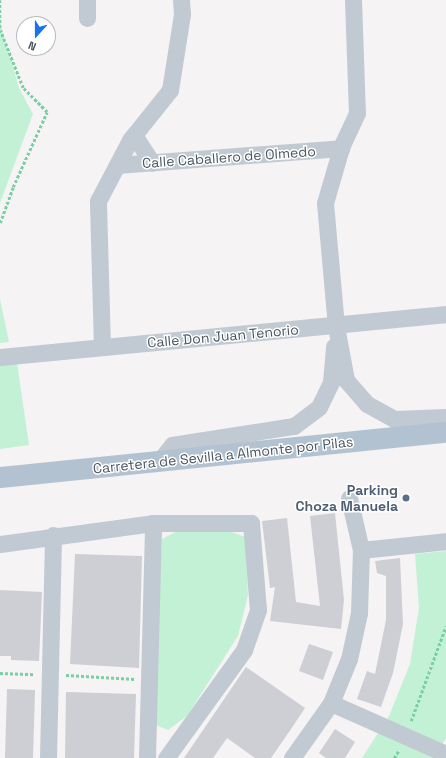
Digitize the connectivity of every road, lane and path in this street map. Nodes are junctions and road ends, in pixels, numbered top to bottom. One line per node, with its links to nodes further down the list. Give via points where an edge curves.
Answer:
1 (0, 0): 6 (path)
2 (87, 0): 5 (street)
3 (181, 0): 7 (street, via 182,14 170,90)
4 (353, 0): 8 (street, via 357,113)
5 (87, 18)
6 (0, 30): 11 (path, via 23,88 47,112 13,187)
7 (134, 135): 9 (street); 10 (street)
8 (341, 148): 9 (street, Calle Caballero de Olmedo); 13 (street, via 325,203)
9 (152, 163): 10 (street, Calle Caballero de Olmedo)
10 (117, 165): 14 (street, via 98,201)
11 (0, 223)
12 (446, 314): 13 (street, Calle Don Juan Tenorio)
13 (336, 326): 14 (street, Calle Don Juan Tenorio); 16 (street, via 346,380 367,404 394,419); 18 (street, via 331,382 319,406 294,426 172,445)
14 (102, 347): 15 (street, Calle Don Juan Tenorio)
15 (0, 357)
16 (446, 417)
17 (446, 432): 18 (main road, Carretera de Sevilla a Almonte por Pilas)
18 (160, 460): 19 (main road, Carretera de Sevilla a Almonte por Pilas)
19 (0, 477)
20 (349, 498): 25 (street)
21 (153, 523): 22 (street); 29 (street); 35 (street, via 251,522 258,610 244,650)
22 (53, 535): 24 (street); 28 (street)
23 (446, 541): 25 (street)
24 (0, 544)
25 (361, 550): 30 (street, via 360,613 348,659)
26 (446, 626): 31 (path)
27 (0, 673): 28 (path)
28 (50, 674): 29 (path); 33 (street)
29 (149, 680): 34 (street)
30 (331, 703): 31 (street); 36 (street)
31 (405, 737): 32 (street); 37 (path)
32 (446, 754)
33 (48, 758)
34 (147, 758)
35 (166, 758)
36 (292, 758)
37 (394, 758)

